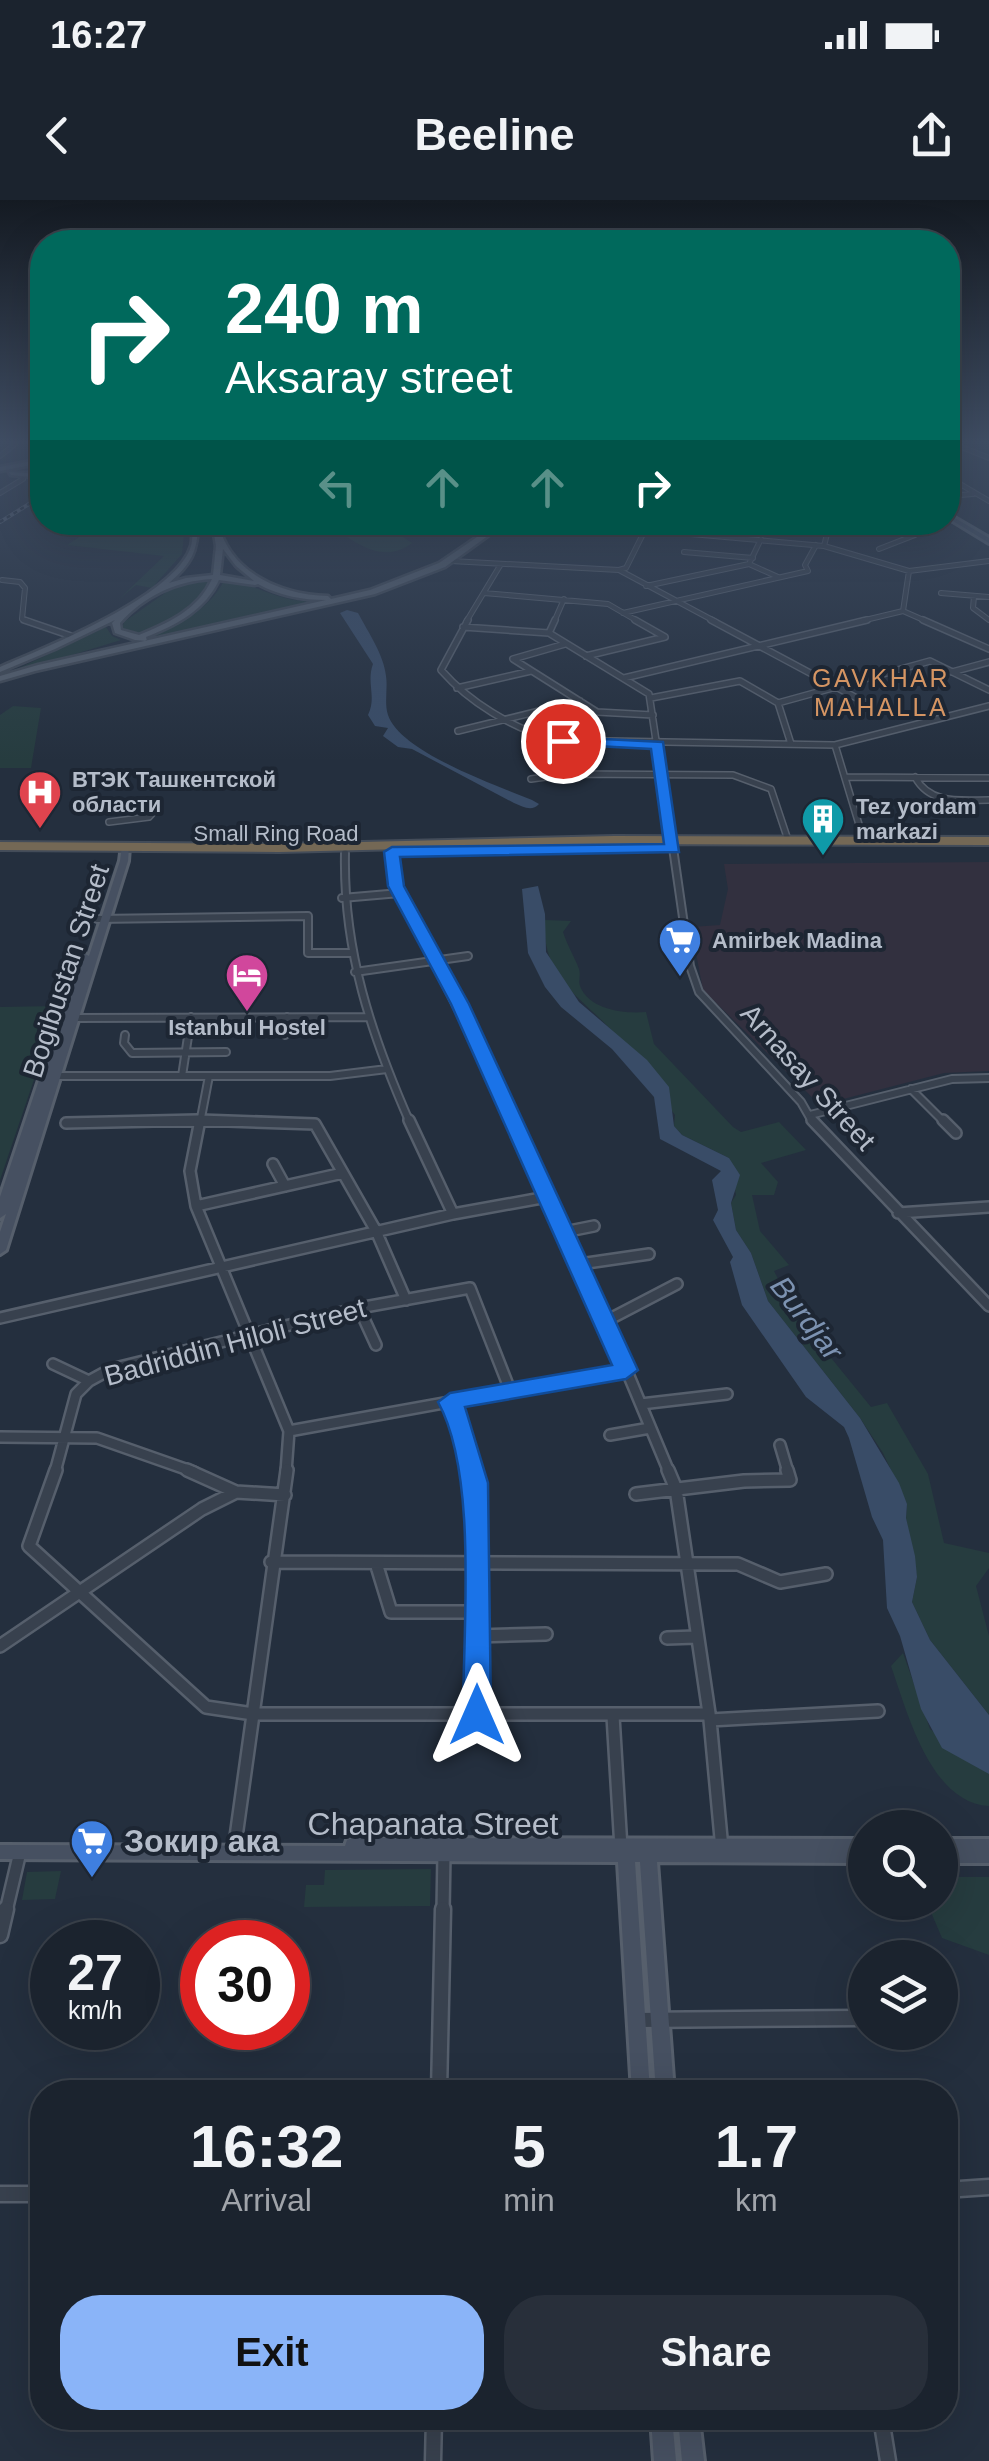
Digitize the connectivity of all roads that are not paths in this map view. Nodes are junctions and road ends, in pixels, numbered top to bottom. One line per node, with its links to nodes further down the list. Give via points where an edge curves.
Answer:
1 (469, 549): 11 (main road)
2 (193, 550): 28 (main road)
3 (218, 550): 17 (main road)
4 (227, 550): 22 (main road, via 239,568)
5 (456, 550): 20 (main road)
6 (636, 550): 15 (street)
7 (756, 550): 12 (street)
8 (814, 550): 18 (street, via 808,571)
9 (836, 550): 16 (street)
10 (684, 552): 12 (street)
11 (451, 561): 14 (street); 20 (main road)
12 (751, 561): 18 (street); 21 (street)
13 (989, 561): 16 (street)
14 (501, 564): 15 (street); 23 (street)
15 (619, 570): 21 (street)
16 (909, 571): 32 (street)
17 (218, 577): 22 (main road); 28 (main road, via 179,582); 38 (main road, via 191,612)
18 (780, 578): 30 (street)
19 (2, 580): 37 (street, via 26,588 20,615 25,621)
20 (398, 580): 25 (main road)
21 (646, 586): 30 (street)
22 (273, 590): 25 (main road, via 316,598)
23 (484, 593): 29 (street); 35 (street)
24 (941, 593): 26 (street)
25 (357, 594): 39 (main road)
26 (974, 596): 27 (street); 34 (street, via 972,608)
27 (989, 597)
28 (146, 599): 31 (main road)
29 (564, 599): 33 (street); 36 (street)
30 (674, 601): 33 (street); 41 (street)
31 (128, 610): 37 (main road); 38 (main road, via 116,626)
32 (904, 610): 41 (street); 42 (street)
33 (623, 612): 43 (street, via 666,637)
34 (989, 620)
35 (463, 626): 36 (street); 52 (street, via 441,665)
36 (549, 634): 40 (street)
37 (74, 637): 46 (main road)
38 (136, 638): 39 (main road); 45 (main road)
39 (166, 639): 45 (main road)
40 (565, 644): 43 (street); 47 (street, via 513,658)
41 (758, 646): 49 (street); 51 (street)
42 (989, 650)
43 (586, 656): 49 (street)
44 (989, 662): 48 (street)
45 (35, 669): 50 (main road)
46 (0, 670)
47 (532, 671): 52 (street); 55 (street)
48 (952, 672): 51 (street, via 930,661); 53 (street)
49 (623, 678): 54 (street)
50 (0, 680)
51 (834, 687): 56 (street); 57 (street)
52 (457, 688): 62 (street)
53 (989, 690)
54 (650, 698): 56 (street, via 737,680); 60 (street)
55 (580, 701): 60 (street, via 607,715); 62 (street)
56 (778, 703): 64 (street)
57 (866, 703)
58 (989, 706): 59 (street)
59 (975, 710): 61 (street); 66 (street)
60 (653, 715): 65 (street)
61 (989, 718)
62 (503, 719): 63 (street); 65 (street, via 553,740)
63 (458, 730)
64 (791, 744): 65 (street); 66 (street)
65 (658, 745): 67 (street)
66 (834, 745): 69 (street)
67 (663, 774): 71 (street); 75 (street, via 733,774 771,789); 78 (street)
68 (915, 777): 69 (street); 70 (street); 72 (street, via 922,790 946,800)
69 (844, 778): 76 (street)
70 (989, 778)
71 (531, 779)
72 (989, 800)
73 (158, 807): 74 (street, via 149,816)
74 (109, 822)
75 (788, 840): 76 (highway, Small Ring Road); 78 (highway, Small Ring Road)
76 (864, 841): 77 (highway, Small Ring Road)
77 (989, 842)
78 (672, 844): 80 (highway, Small Ring Road); 81 (highway, Small Ring Road); 105 (street, Arnasay Street, via 699,992)
79 (0, 848): 82 (highway, Small Ring Road)
80 (392, 849): 82 (highway, Small Ring Road); 83 (highway, Small Ring Road); 84 (street)
81 (989, 850)
82 (124, 851): 83 (highway, Small Ring Road); 86 (street, Bogibustan Street)
83 (345, 856): 85 (street)
84 (400, 893): 85 (street); 89 (street)
85 (342, 898): 87 (street)
86 (102, 919): 87 (street, via 308,916 308,953); 94 (street, Bogibustan Street); 100 (street, Bogibustan Street)
87 (351, 952): 90 (street)
88 (468, 956): 89 (street)
89 (436, 962): 90 (street); 112 (street)
90 (355, 972): 93 (street)
91 (191, 1017): 92 (street); 94 (street); 98 (street)
92 (288, 1017): 93 (street); 95 (street)
93 (369, 1017): 99 (street)
94 (74, 1018): 100 (street, Bogibustan Street)
95 (285, 1035)
96 (125, 1036): 98 (street, via 132,1054)
97 (226, 1052): 98 (street)
98 (184, 1054): 101 (street)
99 (387, 1069): 102 (street); 116 (street)
100 (51, 1076): 101 (street); 115 (street, Bogibustan Street); 121 (street, Bogibustan Street)
101 (182, 1076): 102 (street)
102 (209, 1076): 106 (street)
103 (989, 1078): 104 (street)
104 (911, 1089): 105 (street); 108 (street)
105 (810, 1115): 117 (street, Arnasay Street)
106 (198, 1120): 107 (street); 110 (street, via 315,1124); 113 (street, via 190,1171)
107 (66, 1123)
108 (956, 1133)
109 (273, 1164): 111 (street)
110 (343, 1173): 111 (street); 119 (street)
111 (285, 1186): 113 (street)
112 (547, 1197): 116 (street); 120 (street)
113 (196, 1206): 124 (street)
114 (989, 1207): 117 (street)
115 (0, 1214)
116 (453, 1214): 119 (street)
117 (898, 1214): 127 (street, Arnasay Street)
118 (594, 1226): 120 (street)
119 (376, 1231): 124 (street); 126 (street)
120 (564, 1232): 123 (street)
121 (0, 1250)
122 (649, 1254): 123 (street)
123 (580, 1264): 130 (street)
124 (221, 1266): 129 (street); 131 (street)
125 (676, 1284): 130 (street)
126 (406, 1300): 128 (street, Badriddin Hiloli Street); 136 (street, Badriddin Hiloli Street, via 470,1288)
127 (989, 1306)
128 (359, 1308): 131 (street, Badriddin Hiloli Street); 132 (street)
129 (0, 1318)
130 (606, 1321): 134 (street)
131 (251, 1335): 135 (street, Badriddin Hiloli Street, via 111,1369); 141 (street)
132 (376, 1345)
133 (53, 1364): 135 (street)
134 (626, 1370): 136 (street); 139 (street)
135 (89, 1381): 144 (street, Badriddin Hiloli Street, via 76,1394)
136 (510, 1390): 138 (street)
137 (727, 1394): 139 (street)
138 (450, 1402): 141 (street); 152 (street, via 475,1483)
139 (640, 1404): 140 (street)
140 (650, 1428): 142 (street); 146 (street)
141 (288, 1430): 149 (street)
142 (610, 1435)
143 (0, 1437): 144 (street)
144 (67, 1438): 147 (street, via 97,1438); 155 (street, Badriddin Hiloli Street, via 29,1546)
145 (780, 1445): 146 (street, via 790,1480)
146 (676, 1488): 148 (street); 153 (street)
147 (236, 1492): 149 (street); 155 (street)
148 (636, 1494)
149 (285, 1495): 150 (street)
150 (271, 1562): 151 (street); 163 (street)
151 (376, 1563): 152 (street); 156 (street, via 392,1612)
152 (477, 1564): 153 (street); 156 (street)
153 (689, 1564): 154 (street, via 738,1564 788,1583); 159 (street)
154 (826, 1574)
155 (77, 1591): 161 (street); 163 (street, Badriddin Hiloli Street, via 206,1706)
156 (479, 1612): 158 (street)
157 (546, 1634): 158 (street)
158 (477, 1636): 164 (street)
159 (696, 1637): 160 (street); 166 (street)
160 (666, 1638)
161 (0, 1646)
162 (878, 1711): 166 (street, Badriddin Hiloli Street)
163 (253, 1714): 164 (street, Badriddin Hiloli Street); 171 (street)
164 (477, 1715): 165 (street, Badriddin Hiloli Street)
165 (613, 1716): 166 (street, Badriddin Hiloli Street); 174 (street)
166 (709, 1717): 173 (street)
167 (0, 1844): 171 (street, Chapanata Street)
168 (848, 1846): 173 (street, Chapanata Street)
169 (958, 1846): 170 (street)
170 (989, 1846)
171 (234, 1849): 172 (street, Chapanata Street); 176 (street, Chapanata Street)
172 (444, 1849): 174 (street, Chapanata Street); 184 (street)
173 (723, 1850): 174 (street, Chapanata Street); 177 (street, Chapanata Street)
174 (631, 1851): 182 (street); 183 (street)
175 (0, 1852): 176 (street, Chapanata Street)
176 (20, 1852): 180 (street)
177 (848, 1855)
178 (958, 1856): 179 (street)
179 (989, 1856)
180 (0, 1935)
181 (848, 2018): 183 (street)
182 (637, 2020): 183 (street); 185 (street)
183 (660, 2020): 186 (street)
184 (438, 2080)
185 (641, 2080)
186 (664, 2080)
187 (989, 2187): 188 (street)
188 (958, 2189)
189 (0, 2194): 190 (street)
190 (30, 2194)
191 (434, 2430): 195 (street)
192 (663, 2430): 196 (street)
193 (690, 2430): 197 (street)
194 (883, 2430): 198 (street)
195 (433, 2461)
196 (665, 2461)
197 (692, 2461)
198 (888, 2461)

